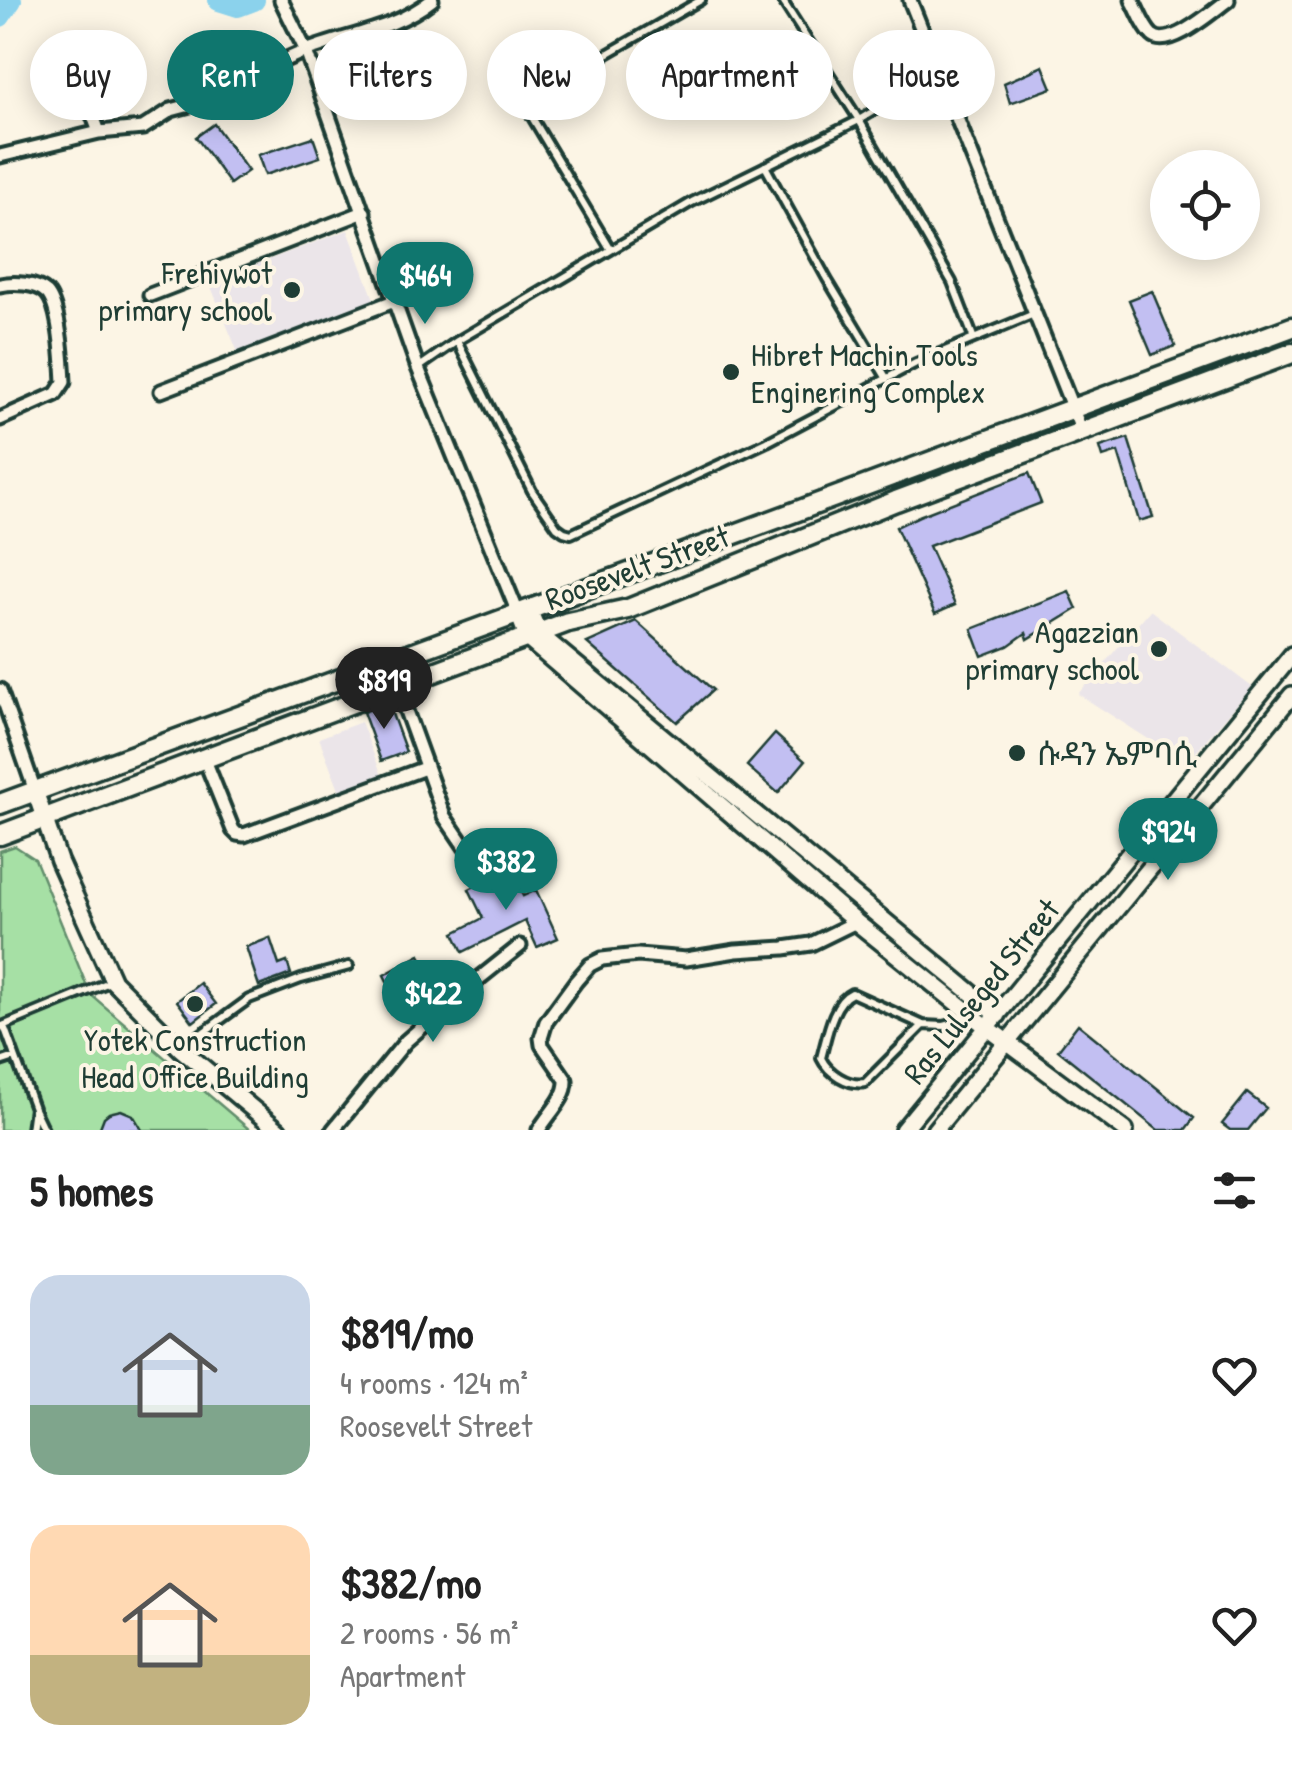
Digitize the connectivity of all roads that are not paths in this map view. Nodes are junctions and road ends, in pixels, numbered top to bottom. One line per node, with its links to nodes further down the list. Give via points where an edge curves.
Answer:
1 (281, 0): 9 (street)
2 (432, 0): 9 (street, via 372,32)
3 (700, 0): 18 (lane, via 533,100 530,114)
4 (782, 0): 10 (lane)
5 (910, 0): 8 (street)
6 (1132, 0): 7 (street, via 1151,35 1162,40)
7 (1228, 0)
8 (922, 30)
9 (306, 51): 14 (street, via 148,127); 17 (street)
10 (853, 112)
11 (95, 120): 14 (street)
12 (858, 120): 16 (lane); 24 (lane, via 952,282)
13 (957, 120): 22 (street)
14 (100, 132): 15 (street)
15 (0, 156)
16 (764, 166): 18 (lane); 30 (lane)
17 (364, 212): 20 (street); 21 (street)
18 (611, 250): 25 (lane)
19 (0, 285): 33 (street, via 32,286 51,297 64,382 56,394)
20 (150, 295)
21 (394, 301): 28 (street); 31 (street)
22 (1034, 314): 24 (lane); 32 (street)
23 (1292, 326): 26 (main road, Roosevelt Street)
24 (974, 339): 30 (lane)
25 (456, 341): 28 (lane); 30 (lane, via 532,491 557,527 571,534)
26 (1226, 350): 29 (main road); 32 (main road, Roosevelt Street)
27 (1292, 354): 29 (main road, Roosevelt Street)
28 (418, 368): 35 (street)
29 (1236, 374): 34 (main road, Roosevelt Street)
30 (887, 379)
31 (161, 391)
32 (1071, 408): 34 (street); 35 (main road, Roosevelt Street)
33 (0, 419)
34 (1082, 432): 36 (main road, Roosevelt Street, via 628,609)
35 (523, 611): 36 (street); 41 (main road, Roosevelt Street)
36 (534, 636): 38 (main road, Roosevelt Street); 50 (street); 54 (street)
37 (1292, 656): 54 (street, Ras Lulseged Street)
38 (398, 686): 42 (main road, Roosevelt Street); 44 (street)
39 (0, 690): 45 (street)
40 (1292, 695): 57 (street, Ras Lulseged Street)
41 (290, 697): 42 (main road); 45 (main road, Roosevelt Street)
42 (299, 724): 43 (main road, Roosevelt Street)
43 (205, 760): 44 (street, via 232,830 244,835); 47 (main road, Roosevelt Street)
44 (426, 768): 49 (street, via 444,816)
45 (35, 791): 46 (main road, Roosevelt Street); 47 (street)
46 (0, 804)
47 (44, 818): 48 (main road, Roosevelt Street); 53 (street)
48 (0, 834)
49 (465, 847)
50 (856, 922): 54 (street); 66 (street, via 811,944 686,959 638,955 590,965 541,1038 567,1085)
51 (520, 946): 65 (street, via 406,1040)
52 (349, 966): 58 (lane, via 249,998)
53 (113, 981): 56 (lane); 58 (street)
54 (988, 1020): 55 (lane); 57 (street); 67 (street, Ras Lulseged Street)
55 (923, 1025): 55 (lane, via 846,994 823,1064 854,1084 865,1082)
56 (2, 1026): 59 (lane)
57 (1008, 1041): 68 (street, Ras Lulseged Street); 69 (street)
58 (181, 1049): 64 (street)
59 (16, 1056): 60 (lane); 61 (lane)
60 (0, 1062)
61 (34, 1108): 62 (lane); 63 (lane)
62 (31, 1130)
63 (44, 1130)
64 (278, 1130)
65 (333, 1130)
66 (539, 1130)
67 (903, 1130)
68 (934, 1130)
69 (1125, 1130)

